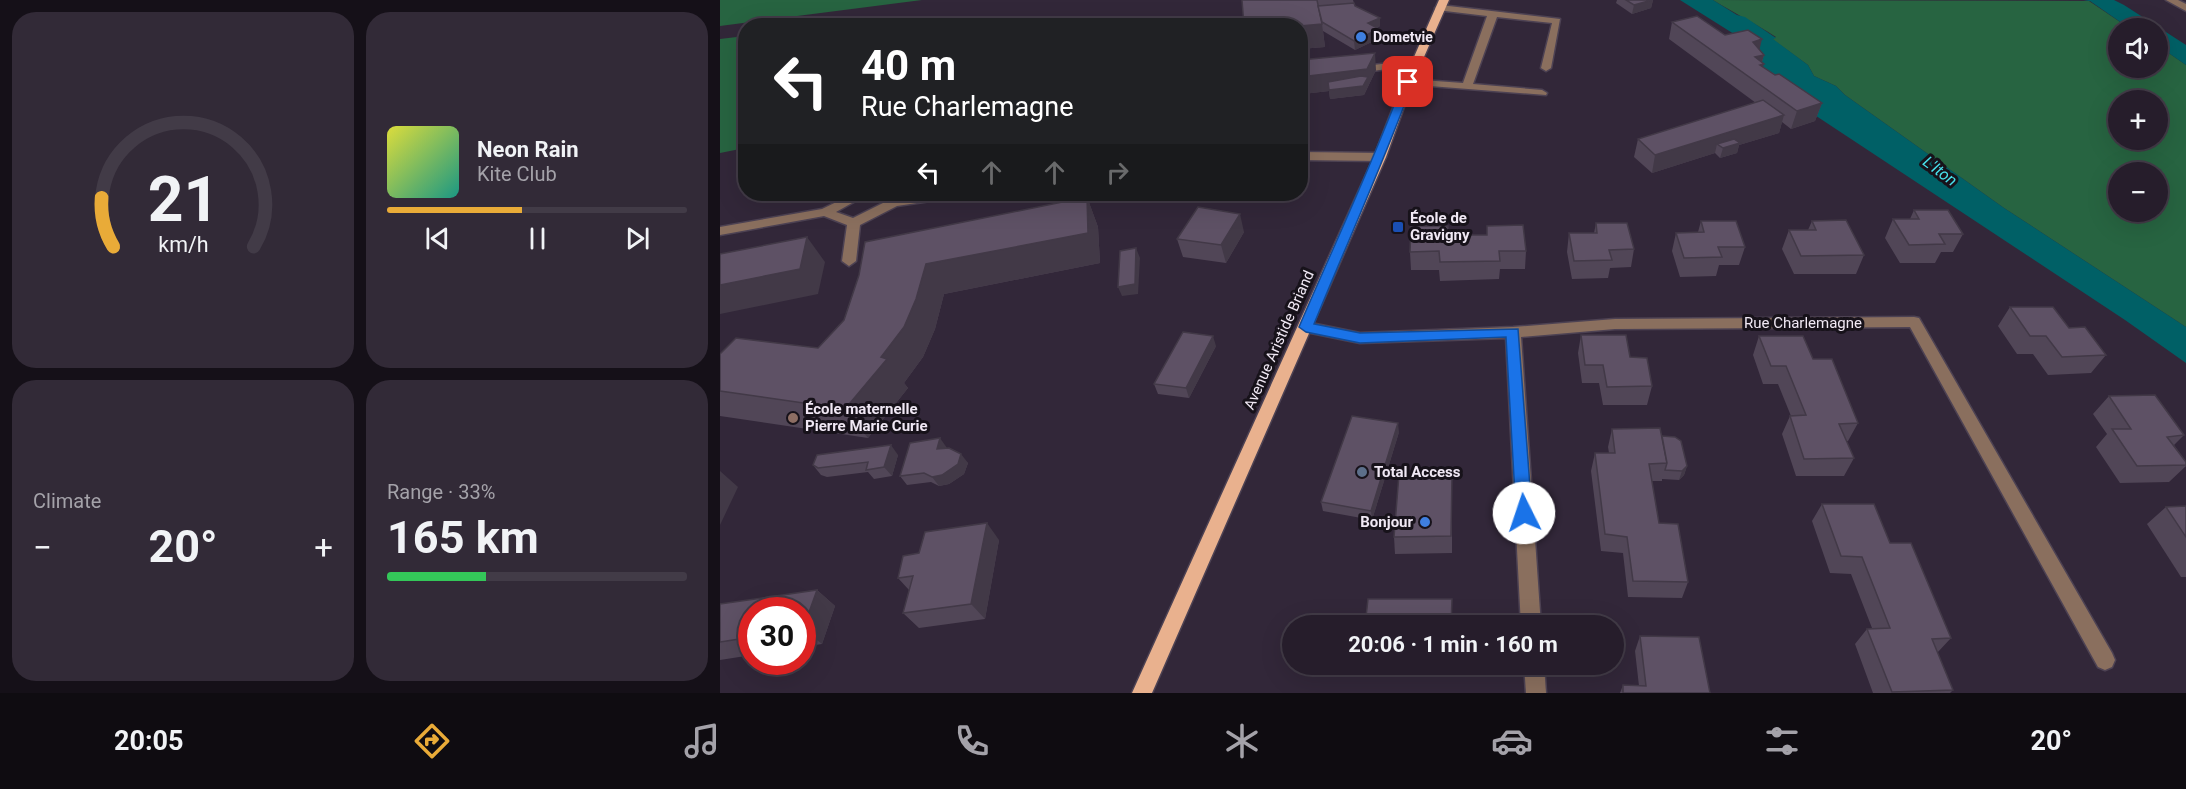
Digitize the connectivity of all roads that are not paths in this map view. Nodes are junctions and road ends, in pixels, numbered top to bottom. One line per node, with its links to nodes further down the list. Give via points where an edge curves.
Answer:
1 (2171, 0): 3 (street)
2 (1442, 4): 4 (street); 5 (main road, Avenue Aristide Briand)
3 (2186, 8)
4 (1493, 14): 6 (street, via 1557,21); 9 (street)
5 (1416, 63): 7 (street); 8 (main road, Avenue Aristide Briand)
6 (1546, 68)
7 (1347, 70)
8 (1408, 82): 9 (street); 12 (main road, Avenue Aristide Briand)
9 (1467, 86): 10 (street)
10 (1542, 93)
11 (1308, 156): 12 (street)
12 (1380, 157): 19 (main road, Avenue Aristide Briand)
13 (848, 201): 15 (street)
14 (885, 201): 16 (street)
15 (825, 212): 16 (street); 17 (street)
16 (854, 223): 18 (street)
17 (720, 231)
18 (849, 261)
19 (1306, 327): 20 (street, Rue Charlemagne, via 1360,338); 24 (main road, Avenue Aristide Briand)
20 (1513, 332): 21 (street); 22 (street, Rue Charlemagne, via 1615,324 1914,322)
21 (1531, 615)
22 (2105, 660)
23 (1535, 675): 25 (street)
24 (1142, 693)
25 (1536, 693)

